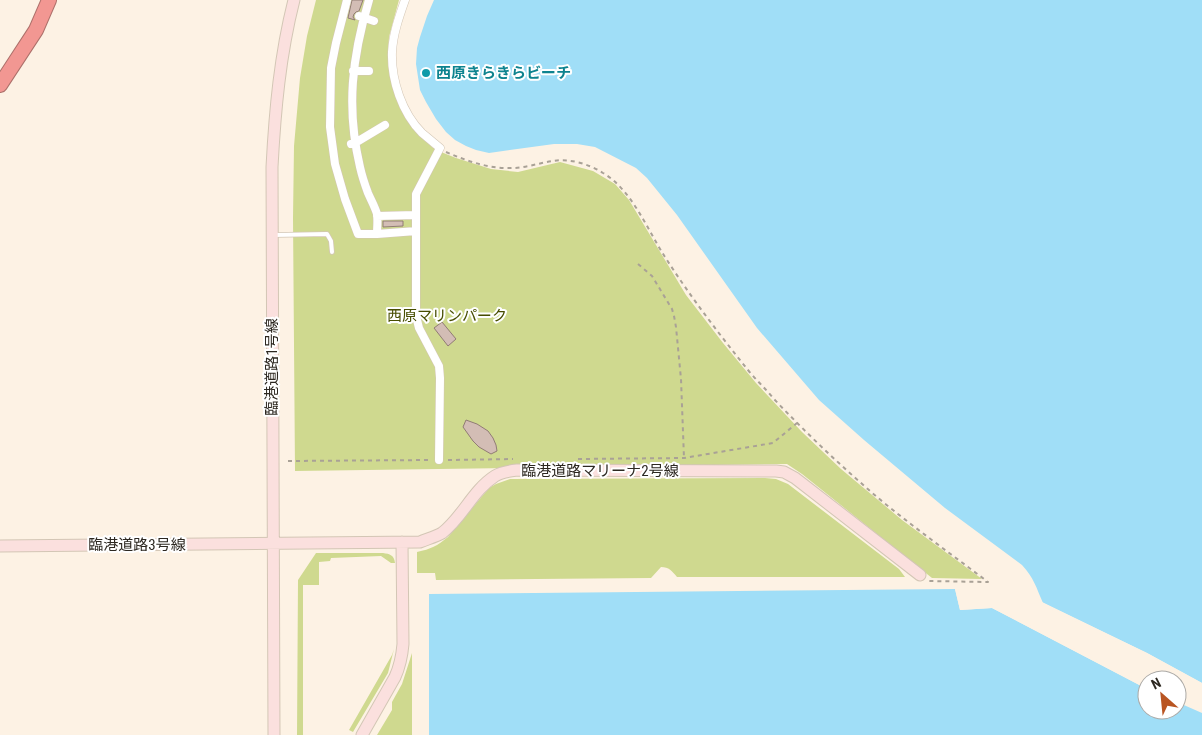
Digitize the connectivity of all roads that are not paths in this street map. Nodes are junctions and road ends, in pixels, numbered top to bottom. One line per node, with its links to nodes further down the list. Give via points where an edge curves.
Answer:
1 (294, 0): 18 (street, 臨港道路1号線, via 276,98)
2 (347, 0): 17 (street, via 331,68 330,127 335,164 358,234)
3 (405, 0): 14 (street, via 392,51 396,85 402,102 421,132 440,148 416,194)
4 (367, 2): 6 (street)
5 (47, 3): 8 (highway); 11 (highway, via 36,30)
6 (362, 17): 7 (street); 9 (street)
7 (374, 21)
8 (0, 71)
9 (353, 71): 10 (street); 13 (street, via 350,95)
10 (369, 71)
11 (0, 85)
12 (385, 125): 13 (street)
13 (353, 144): 15 (street)
14 (416, 214): 15 (street); 16 (street)
15 (377, 216): 17 (street)
16 (416, 232): 17 (street); 20 (street, via 416,316 440,378)
17 (377, 234)
18 (272, 235): 19 (lane, via 327,234); 22 (street, 臨港道路1号線)
19 (332, 252)
20 (439, 460)
21 (402, 542): 22 (street, 臨港道路マリーナ2号線); 24 (street, 臨港道路マリーナ2号線, via 420,542 441,533 486,483 504,472 776,471 784,472 803,484); 26 (street, via 402,655 395,677)
22 (274, 544): 23 (street, 臨港道路3号線); 25 (street, 臨港道路1号線)
23 (0, 546)
24 (922, 578)
25 (274, 735)
26 (362, 735)

